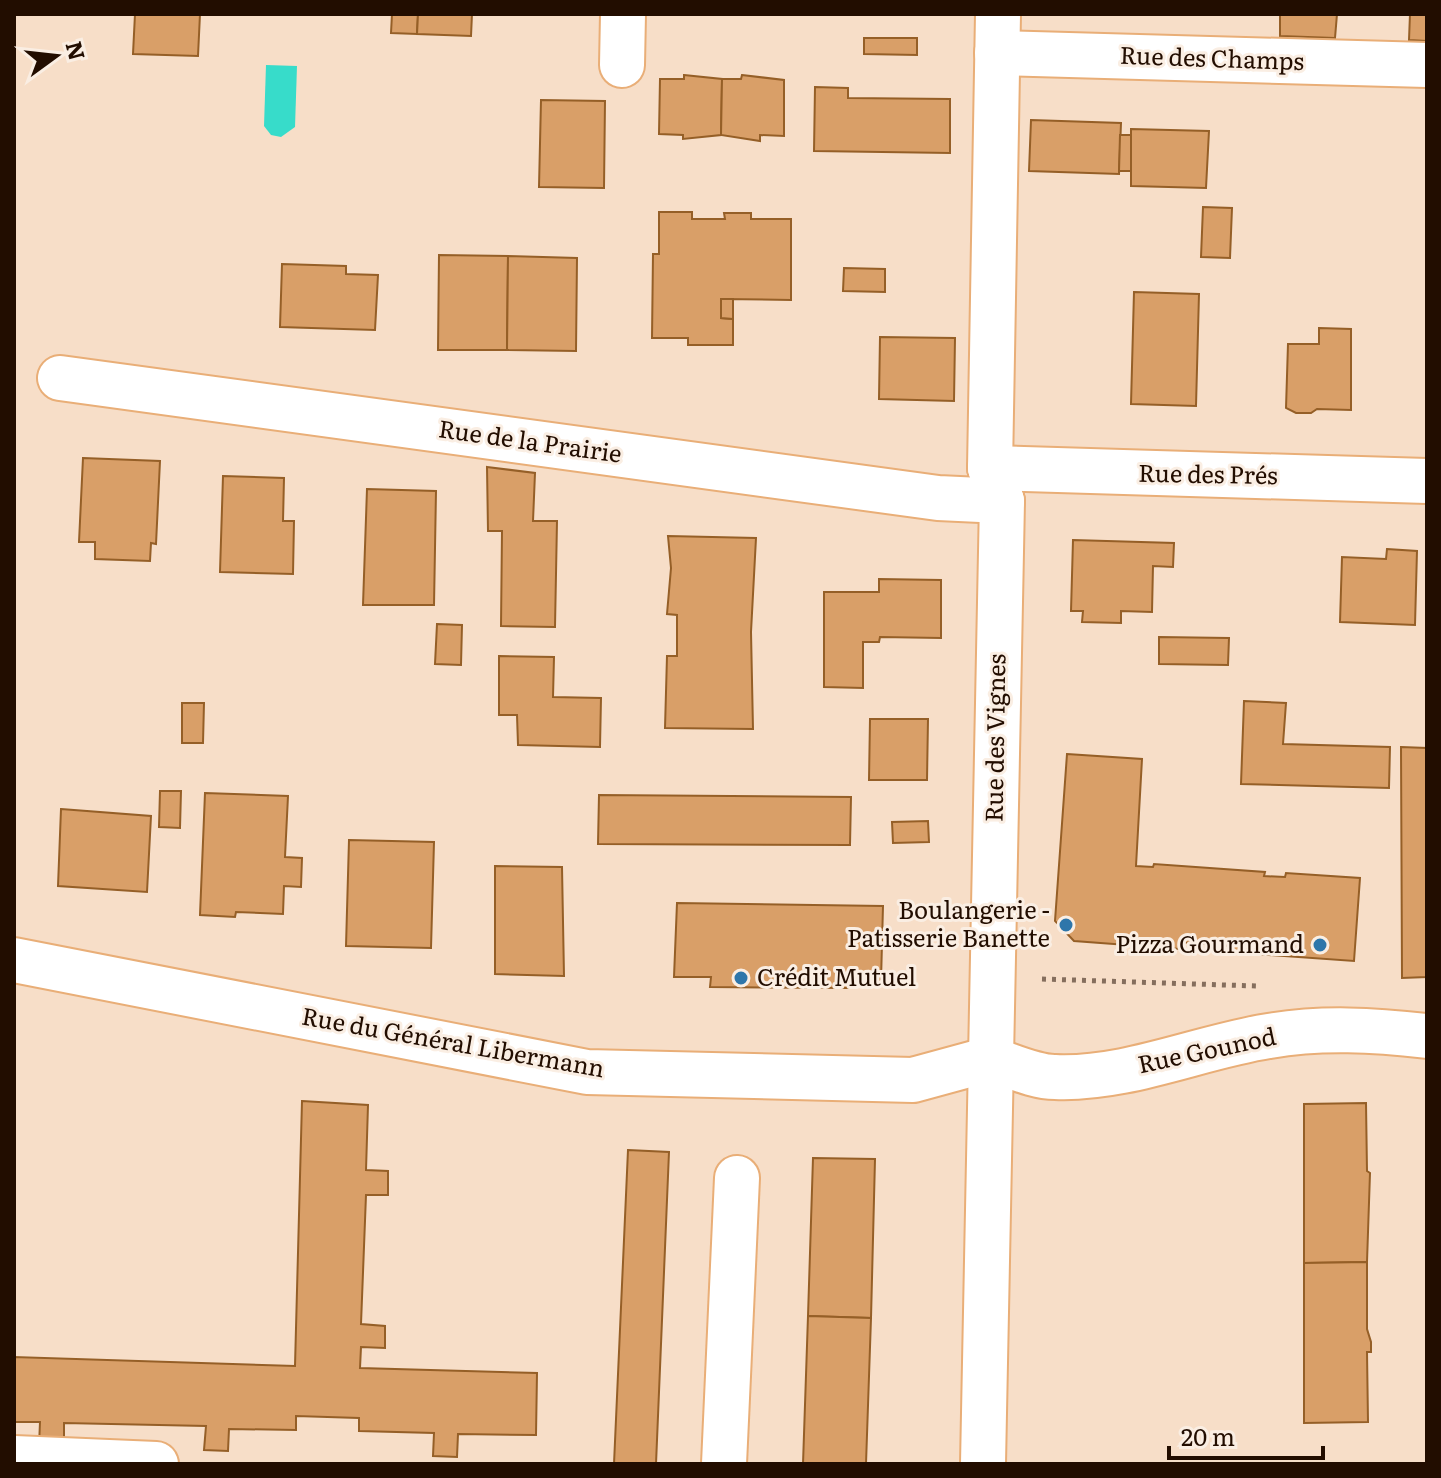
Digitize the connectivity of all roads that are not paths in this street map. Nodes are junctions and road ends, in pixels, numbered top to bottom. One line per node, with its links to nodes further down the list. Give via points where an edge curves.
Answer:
1 (623, 14): 3 (street)
2 (997, 34): 4 (street, Rue des Champs); 7 (street, Rue des Vignes)
3 (622, 65)
4 (1427, 65)
5 (60, 378): 7 (street, Rue de la Prairie, via 938,498)
6 (1427, 481): 7 (street, Rue des Prés)
7 (996, 485): 10 (street, Rue des Vignes)
8 (14, 960): 10 (street, Rue du Général Libermann, via 587,1072 913,1080)
9 (1427, 1036): 10 (street, Rue Gounod, via 1310,1030 1096,1075 1052,1077)
10 (990, 1059): 15 (street, Rue des Vignes)
11 (737, 1178): 14 (street)
12 (14, 1458): 13 (street)
13 (156, 1464)
14 (724, 1464)
15 (983, 1464)

